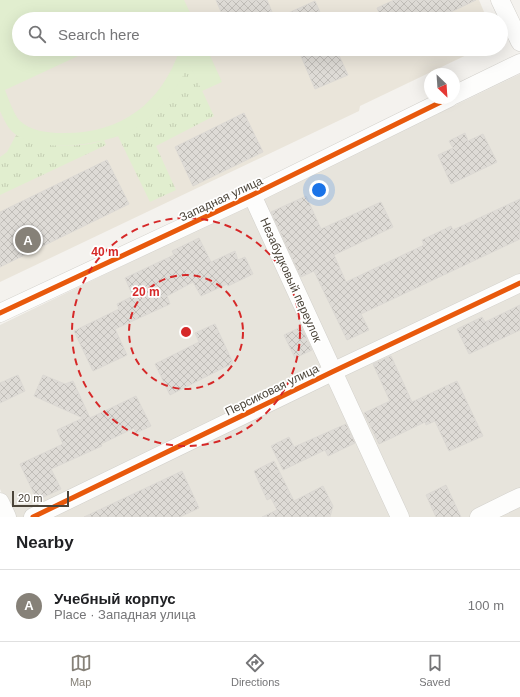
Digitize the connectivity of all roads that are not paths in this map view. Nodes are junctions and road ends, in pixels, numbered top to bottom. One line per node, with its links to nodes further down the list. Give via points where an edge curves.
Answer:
1 (500, 0): 2 (street)
2 (506, 12)
3 (508, 17): 4 (street)
4 (520, 42)
5 (520, 63): 6 (street)
6 (460, 92)
7 (436, 104): 8 (street, Западная улица)
8 (252, 195): 10 (street, Западная улица); 11 (street, Незабудковый переулок)
9 (520, 283): 11 (street, Персиковая улица)
10 (0, 313)
11 (332, 372): 15 (street, Персиковая улица); 16 (street, Незабудковый переулок)
12 (520, 497): 17 (street)
13 (0, 502): 14 (street)
14 (7, 517)
15 (33, 517)
16 (400, 517)
17 (479, 517)

